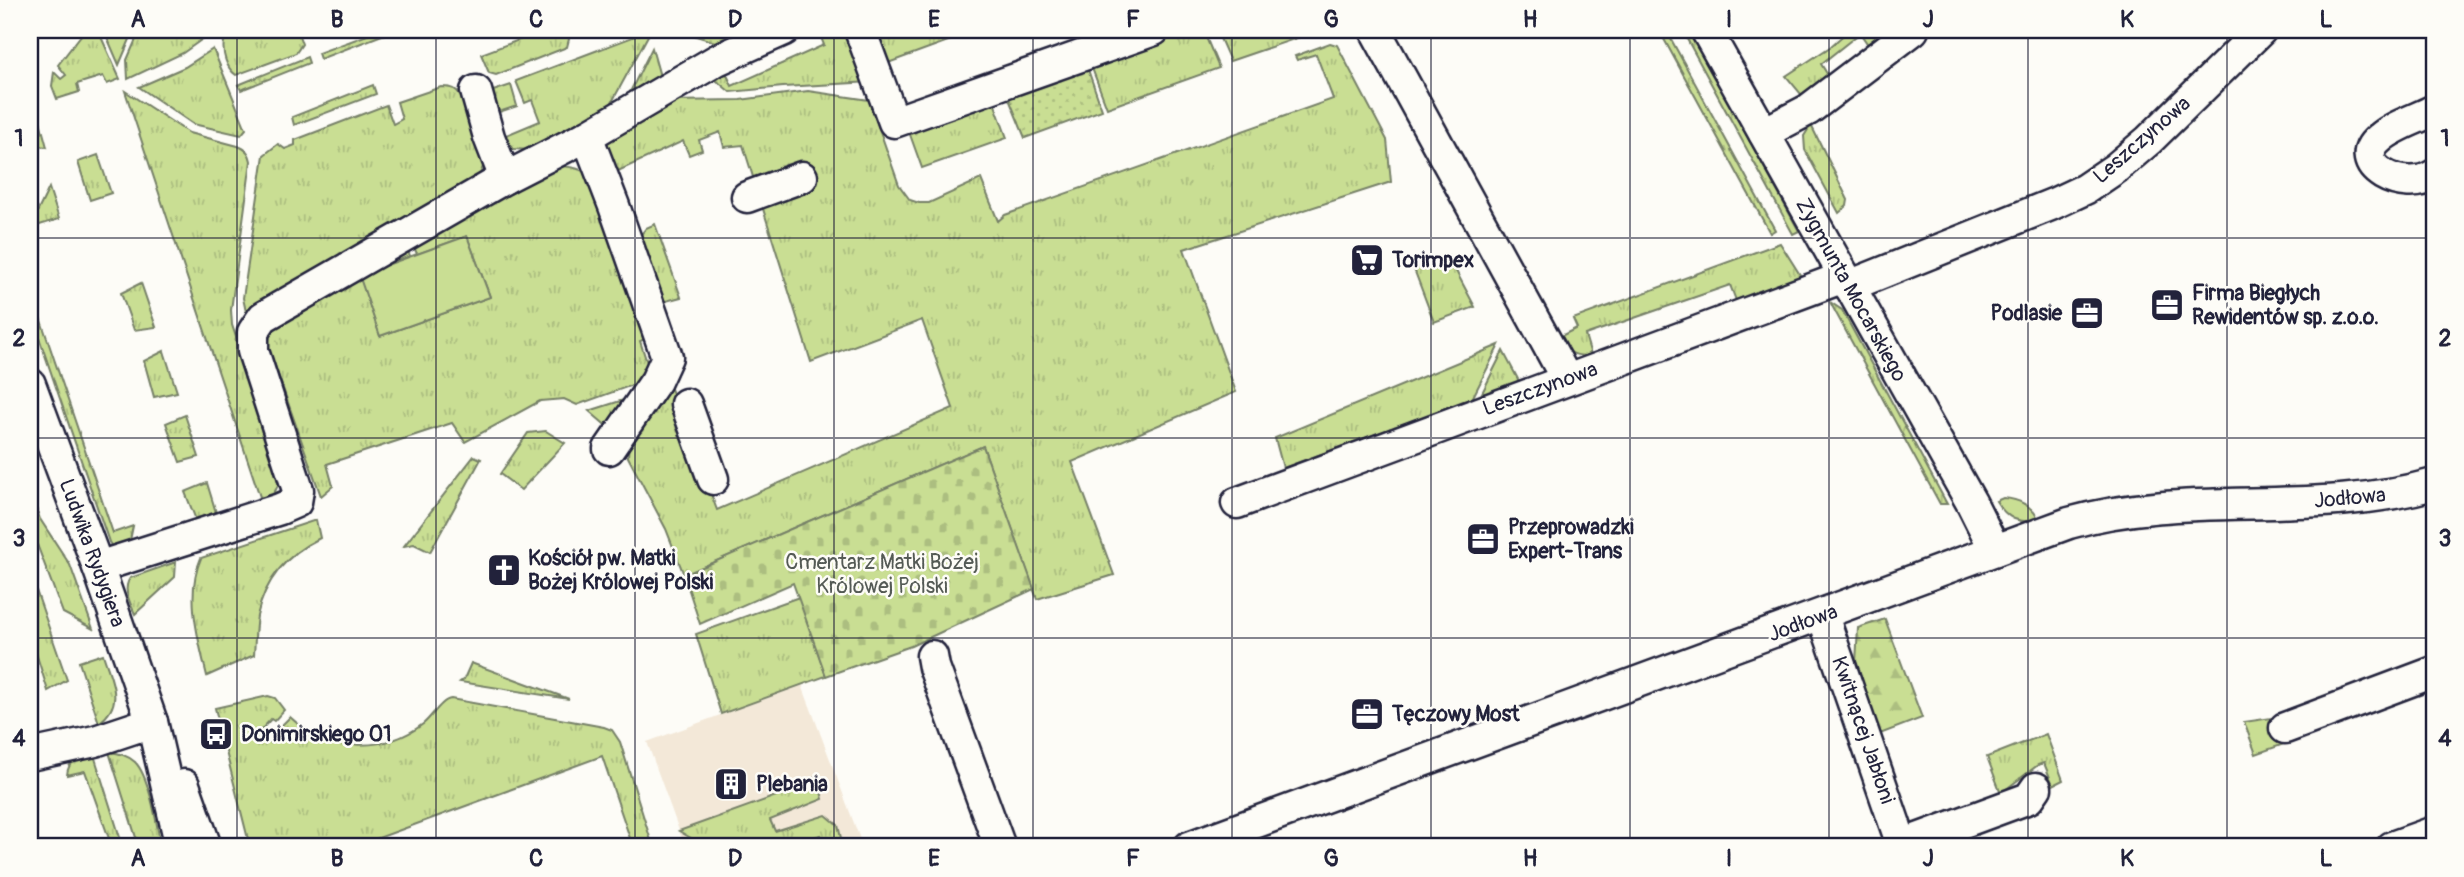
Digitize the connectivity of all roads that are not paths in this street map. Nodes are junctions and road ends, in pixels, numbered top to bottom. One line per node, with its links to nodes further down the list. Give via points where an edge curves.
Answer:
1 (784, 30): 11 (street, via 717,60)
2 (860, 30): 3 (street, via 894,122)
3 (1154, 30)
4 (1375, 30): 17 (street)
5 (1706, 30): 10 (street, Zygmunta Mocarskiego)
6 (1913, 30): 10 (street, via 1808,110)
7 (2261, 30): 16 (street, Leszczynowa, via 2148,141 2085,189)
8 (476, 91): 14 (street)
9 (2433, 114): 12 (street, via 2379,138 2373,147 2373,165 2387,178 2423,180)
10 (1764, 133): 16 (street, Zygmunta Mocarskiego)
11 (587, 135): 14 (street); 20 (street, via 667,358)
12 (2434, 174)
13 (802, 177): 15 (street)
14 (505, 178): 25 (street, via 282,305 263,317 253,332 253,351 298,490 296,502)
15 (747, 197)
16 (1846, 281): 17 (street, Leszczynowa); 24 (street, Zygmunta Mocarskiego)
17 (1566, 378): 23 (street, Leszczynowa)
18 (30, 384): 25 (street, Ludwika Rydygiera)
19 (686, 404): 21 (street)
20 (610, 449)
21 (713, 479)
22 (2433, 489): 24 (street, Jodłowa, via 2362,498 2126,510 2068,523)
23 (1237, 503)
24 (1996, 550): 26 (street, Jodłowa)
25 (98, 568): 29 (street, Ludwika Rydygiera)
26 (1824, 615): 34 (street, Kwitnącej Jabłoni); 38 (street, Jodłowa)
27 (932, 656): 37 (street)
28 (2434, 672): 30 (street)
29 (152, 722): 31 (street); 35 (street, Ludwika Rydygiera); 36 (street, Ludwika Rydygiera, via 181,778)
30 (2285, 728)
31 (30, 755)
32 (2036, 788): 34 (street, Kwitnącej Jabłoni, via 2029,798)
33 (2434, 832): 39 (street)
34 (1899, 846)
35 (181, 847)
36 (206, 847)
37 (1000, 847)
38 (1189, 847)
39 (2392, 847)

